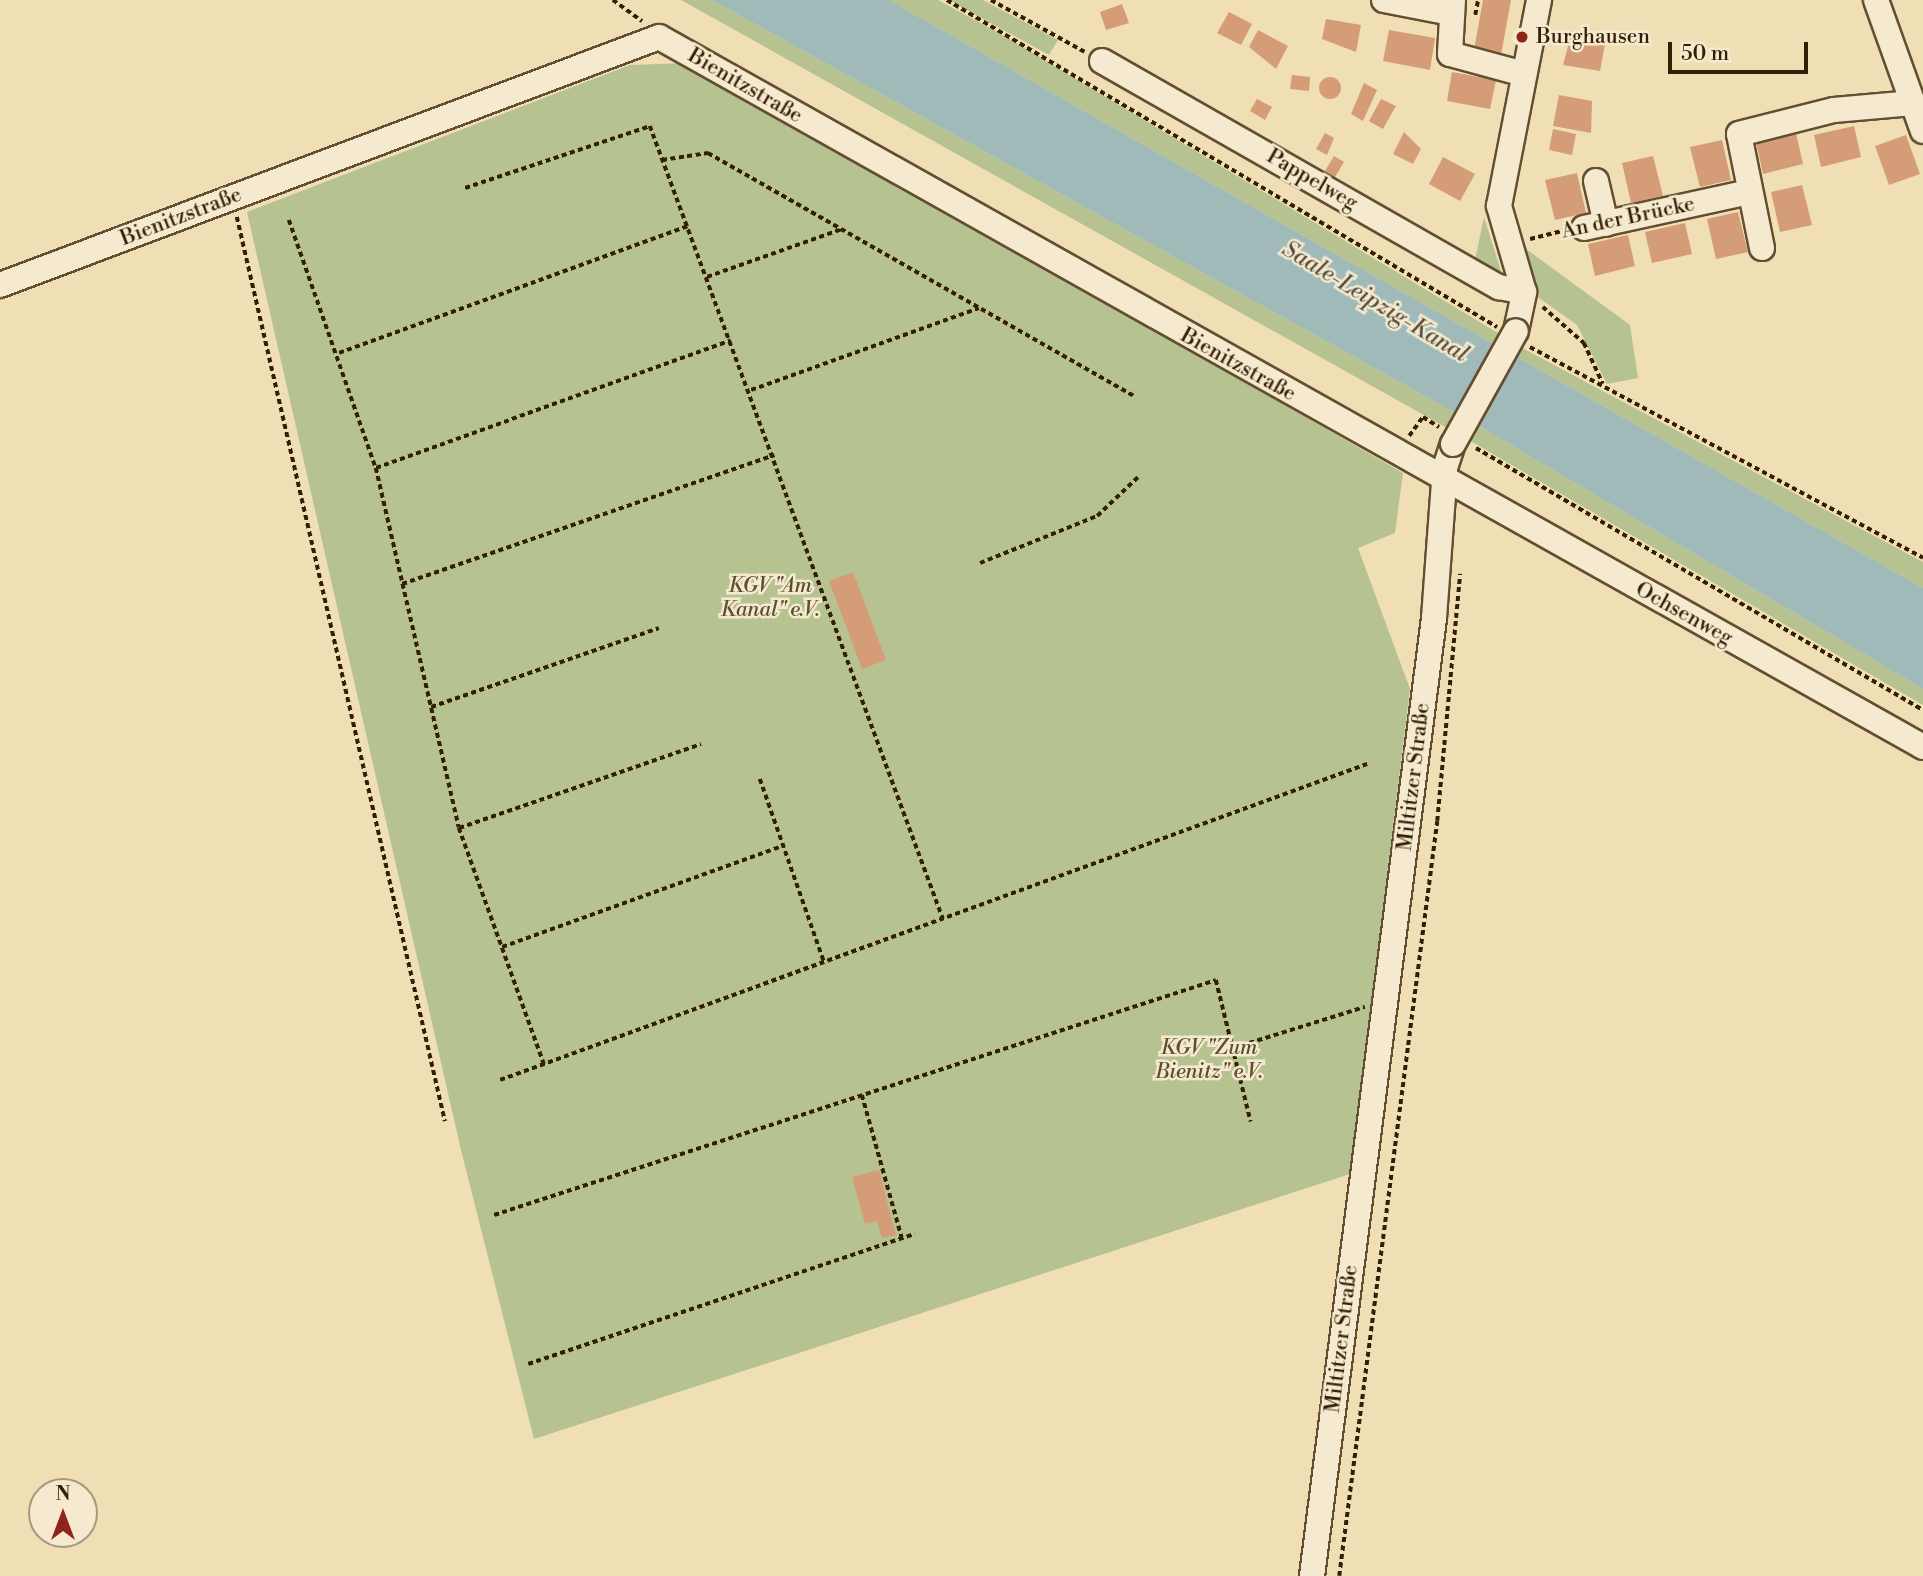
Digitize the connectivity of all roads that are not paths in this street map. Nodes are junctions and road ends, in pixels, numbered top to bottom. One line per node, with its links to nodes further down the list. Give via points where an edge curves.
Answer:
1 (1384, 0): 4 (street)
2 (1539, 0): 6 (street)
3 (1876, 0): 7 (street)
4 (1452, 6): 6 (street, via 1450,54)
5 (1102, 61): 13 (street, Pappelweg)
6 (1524, 74): 13 (street, via 1499,206)
7 (1913, 103): 8 (street); 10 (street, via 1834,110 1738,134)
8 (1923, 131)
9 (1596, 181): 10 (street, An der Brücke, via 1595,226)
10 (1749, 192): 11 (street)
11 (1762, 248)
12 (0, 285): 14 (street, Bienitzstraße, via 659,37)
13 (1524, 297): 14 (street, Miltitzer Straße, bridge, via 1514,335 1457,440)
14 (1444, 481): 15 (street, Ochsenweg); 16 (street, Miltitzer Straße, via 1434,618)
15 (1923, 747)
16 (1312, 1576)

